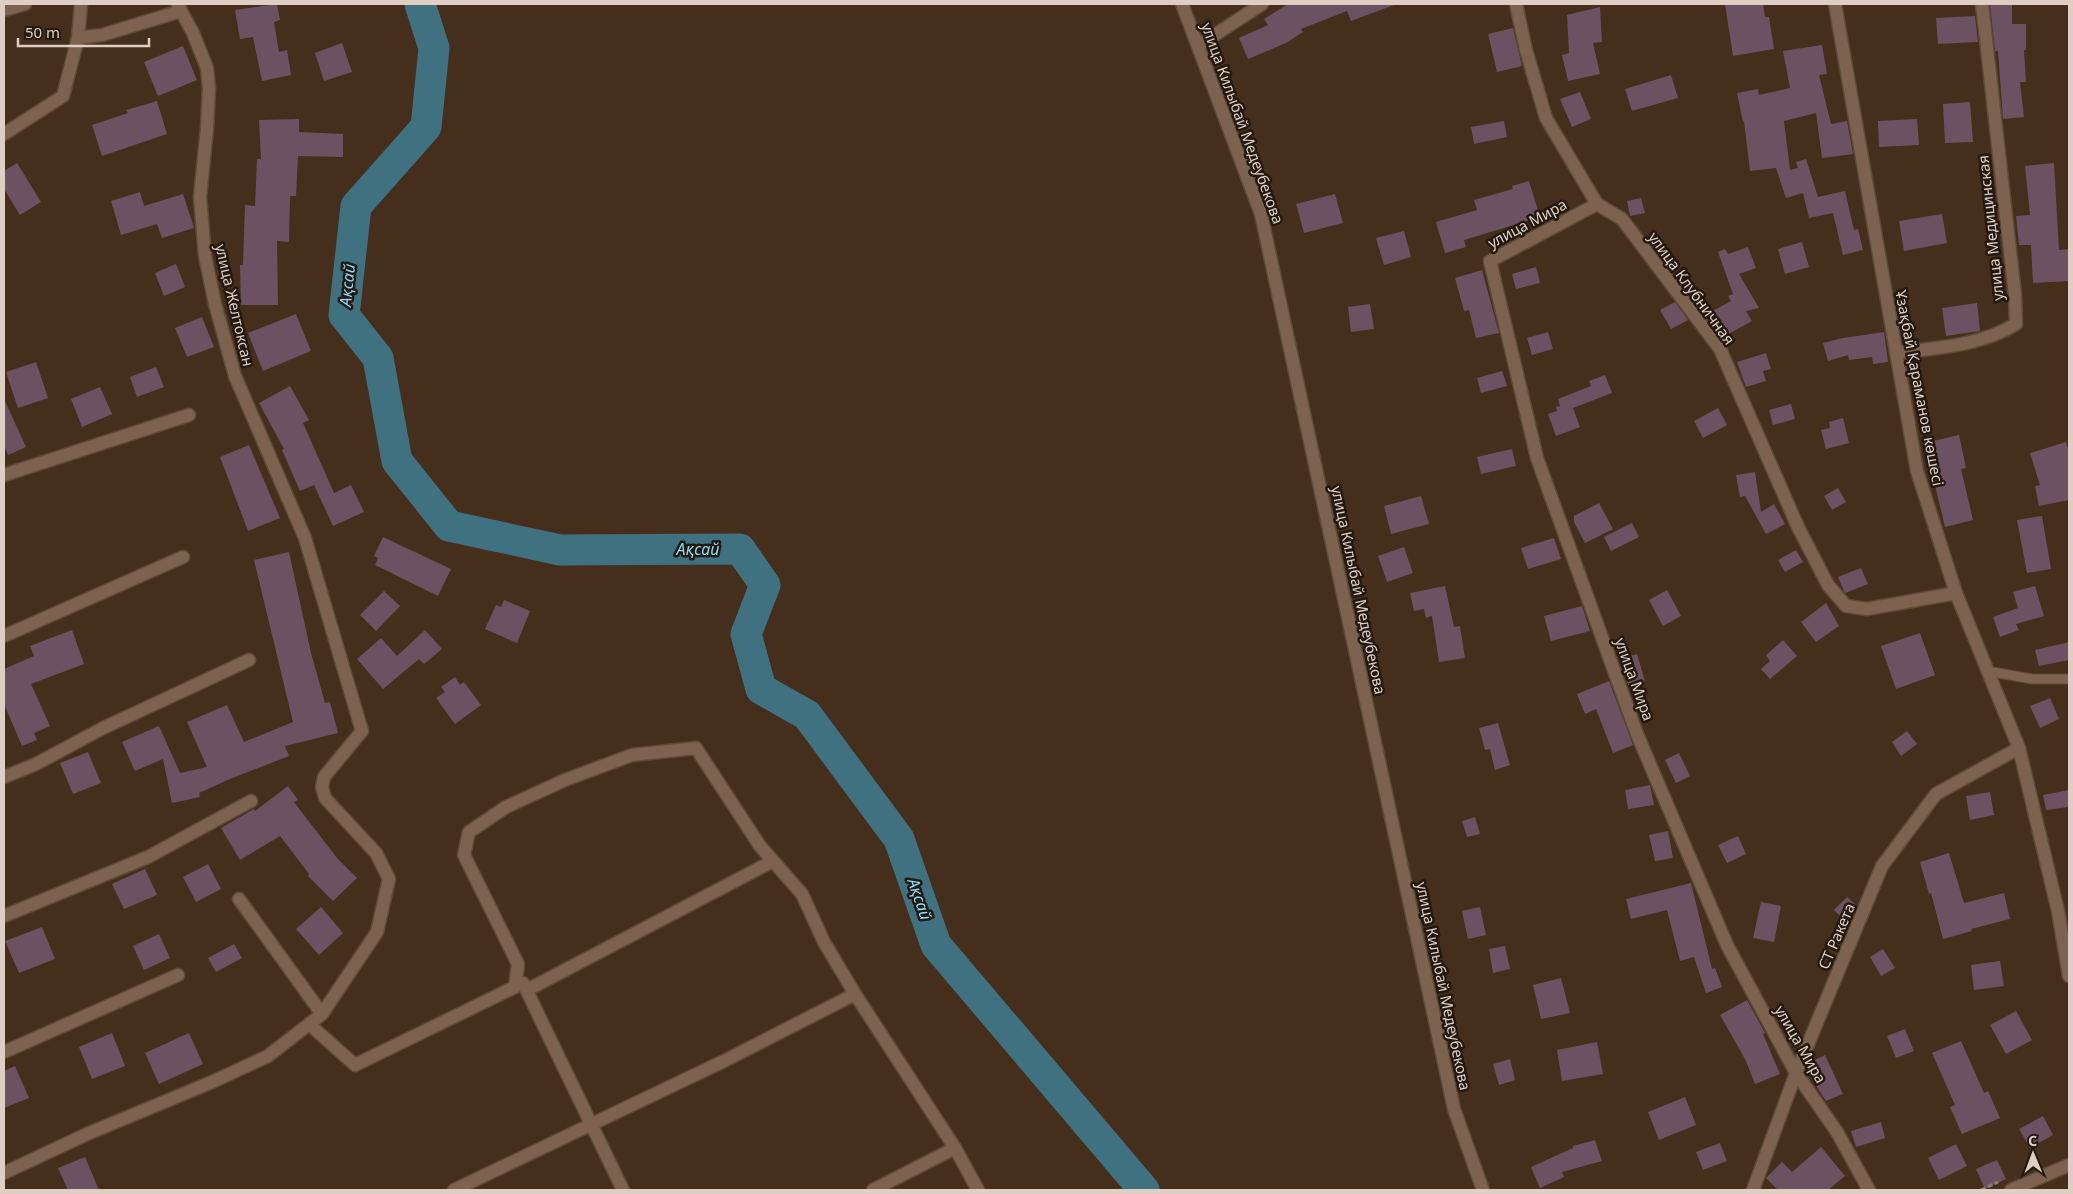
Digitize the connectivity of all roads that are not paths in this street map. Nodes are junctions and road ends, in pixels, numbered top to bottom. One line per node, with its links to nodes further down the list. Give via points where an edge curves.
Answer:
1 (25, 4): 9 (street)
2 (81, 4): 10 (street)
3 (1182, 4): 11 (street, улица Килыбай Медеубекова)
4 (1262, 4): 11 (street)
5 (1516, 4): 13 (street, улица Клубничная, via 1546,118)
6 (1835, 4): 14 (street, Ұзақбай Қараманов көшесі)
7 (1982, 4): 14 (street, улица Медицинская, via 2016,324 1999,334 1966,344)
8 (180, 7): 10 (street, via 102,35); 35 (street, улица Желтоксан, via 207,68 210,88 200,197 204,256 215,304 235,376 305,538 362,731 324,777 322,787 325,798 376,853 388,879 377,932)
9 (4, 10)
10 (78, 38): 12 (street, via 63,96)
11 (1198, 46): 47 (street, улица Килыбай Медеубекова, via 1261,214 1454,1109)
12 (4, 134)
13 (1597, 204): 18 (street, улица Клубничная, via 1622,220 1720,349 1798,526 1828,585 1846,606 1868,609); 38 (street, улица Мира, via 1490,261 1537,458 1637,734 1727,945)
14 (1896, 353): 18 (street, Ұзақбай Қараманов көшесі, via 1916,471)
15 (189, 415): 16 (street)
16 (4, 475)
17 (183, 557): 19 (street)
18 (1956, 593): 21 (street, Ұзақбай Қараманов көшесі)
19 (4, 636)
20 (249, 660): 24 (street)
21 (1987, 671): 22 (lane, via 2032,678); 23 (street, Ұзақбай Қараманов көшесі)
22 (2069, 679)
23 (2019, 748): 29 (street, Ұзақбай Қараманов көшесі); 38 (street, СТ Ракета, via 1936,794 1882,866)
24 (4, 777)
25 (251, 801): 28 (street, via 148,857)
26 (774, 861): 31 (street, via 760,846 696,748 632,755 556,784 506,807 470,832 464,855 518,964); 33 (street); 34 (street, via 802,894 824,942)
27 (240, 899): 35 (street)
28 (4, 916)
29 (2062, 917): 32 (street, Ұзақбай Қараманов көшесі)
30 (178, 975): 37 (street)
31 (517, 975): 33 (street); 36 (street, via 516,987 355,1065)
32 (2069, 976)
33 (528, 990): 39 (street)
34 (854, 994): 39 (street); 40 (street)
35 (322, 1014): 36 (street)
36 (309, 1024): 42 (street, via 268,1056)
37 (4, 1052)
38 (1796, 1073): 48 (street, СТ Ракета); 49 (street, улица Мира, via 1837,1132)
39 (591, 1125): 43 (street); 44 (street)
40 (955, 1148): 45 (street); 46 (street)
41 (2069, 1165): 50 (street)
42 (4, 1173)
43 (454, 1190)
44 (623, 1190)
45 (873, 1190)
46 (978, 1190)
47 (1483, 1190)
48 (1753, 1190)
49 (1869, 1190)
50 (2011, 1190)

